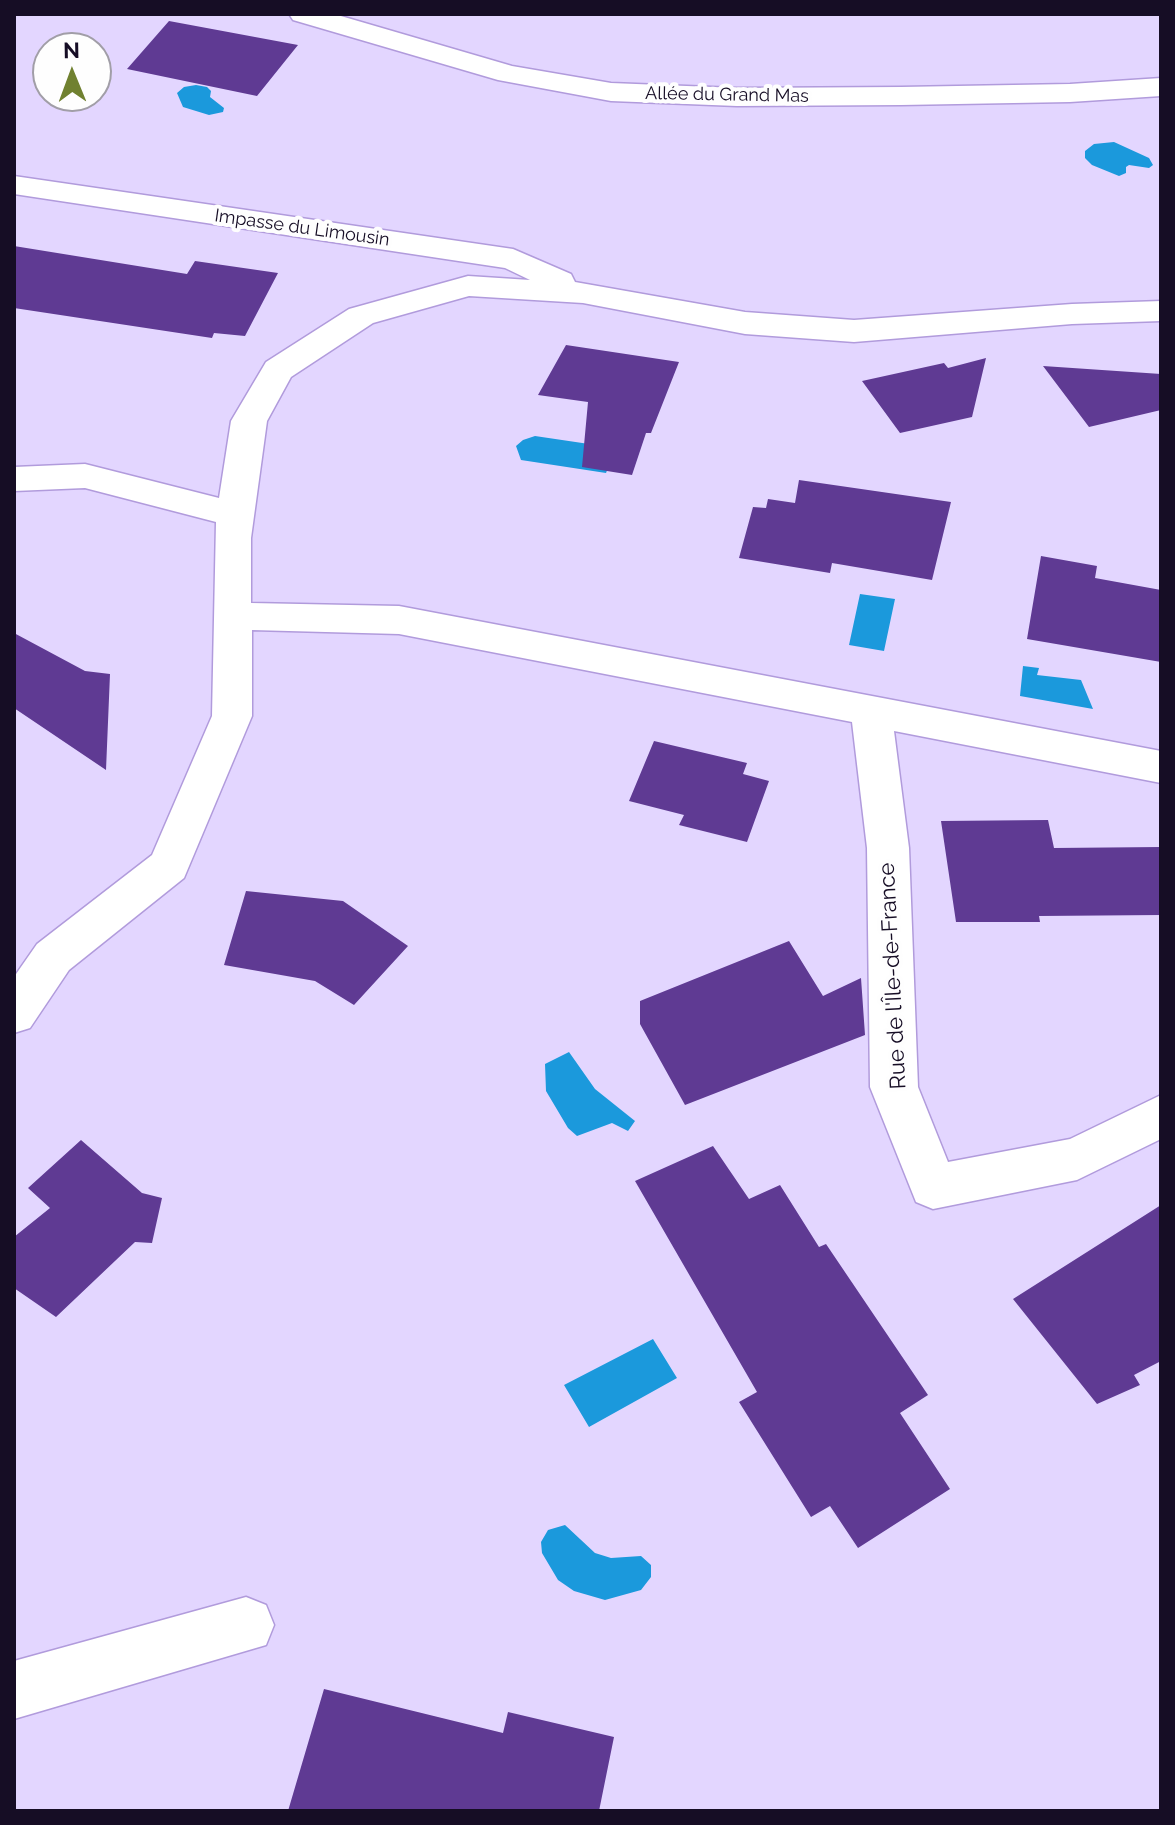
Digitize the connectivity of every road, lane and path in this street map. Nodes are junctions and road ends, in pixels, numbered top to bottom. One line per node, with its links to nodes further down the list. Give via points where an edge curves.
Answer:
1 (303, 14): 2 (street, Allée du Grand Mas, via 508,74 611,92 901,96)
2 (1161, 87)
3 (14, 185): 4 (street, Impasse du Limousin, via 513,259)
4 (583, 293): 5 (street, via 745,323 854,331); 7 (street, via 468,286 361,316 278,370 249,421)
5 (1161, 311)
6 (14, 479): 7 (street, via 85,476)
7 (236, 515): 8 (street)
8 (232, 616): 9 (street, via 399,620); 11 (street, via 232,716 169,866 53,957)
9 (871, 710): 10 (street); 12 (street, Rue de l'Île-de-France, via 888,848 894,1087 933,1187 1077,1159)
10 (1161, 767)
11 (14, 1014)
12 (1161, 1116)
13 (246, 1625): 14 (street)
14 (14, 1690)

